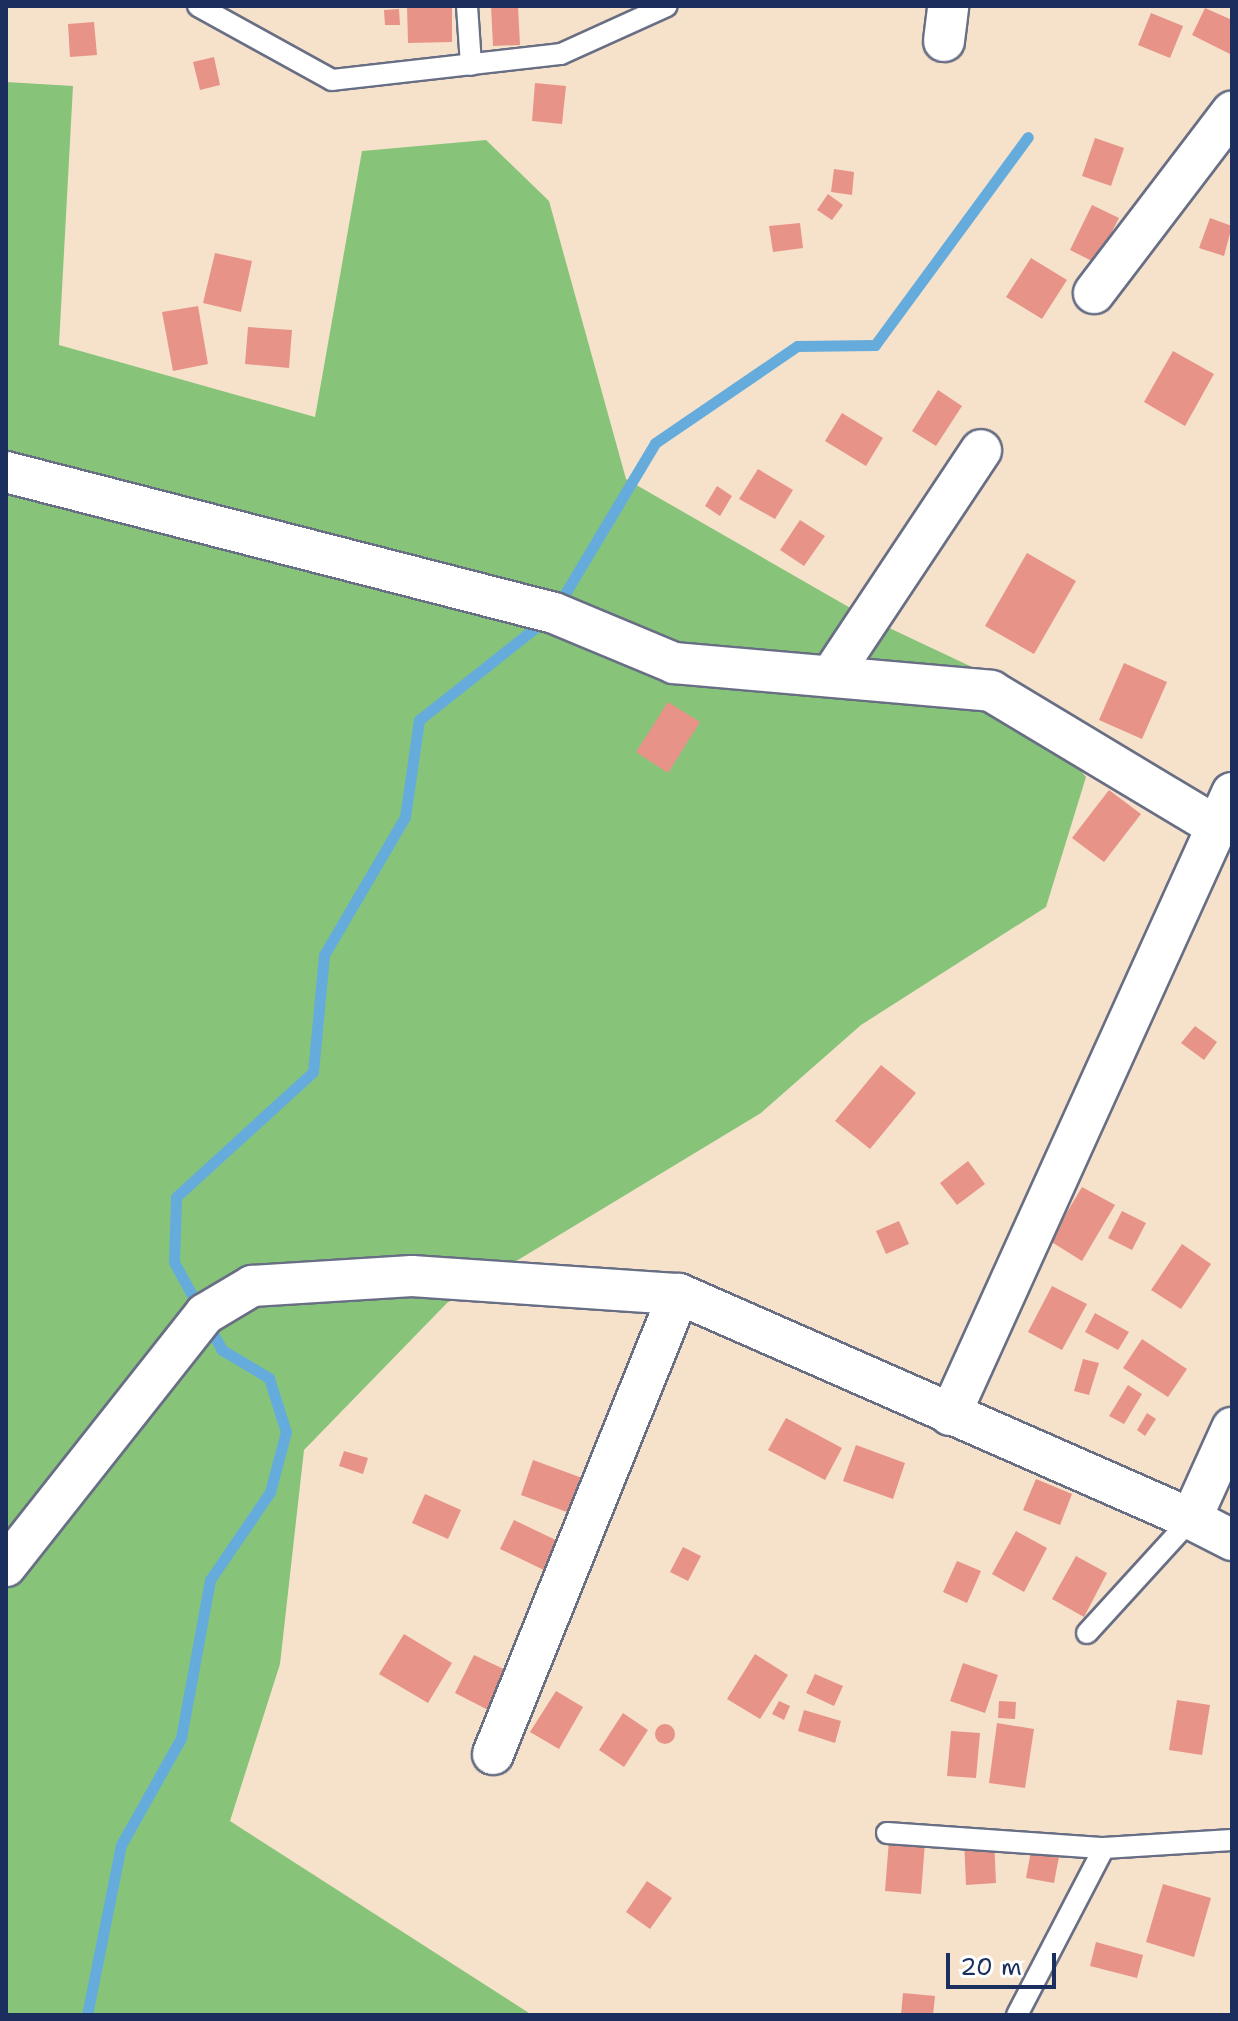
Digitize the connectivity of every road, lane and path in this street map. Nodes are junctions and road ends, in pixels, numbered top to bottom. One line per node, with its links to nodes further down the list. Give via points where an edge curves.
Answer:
1 (198, 6): 4 (lane, via 332,80)
2 (467, 6): 4 (lane)
3 (667, 6): 4 (lane, via 561,54)
4 (471, 65)
5 (1232, 112): 6 (street)
6 (1094, 293)
7 (981, 450): 9 (street)
8 (6, 472): 9 (street, via 554,613 674,663)
9 (831, 676): 10 (street, via 991,691)
10 (1224, 810): 12 (street)
11 (679, 1294): 12 (street); 16 (street, via 412,1276 252,1286 205,1314); 18 (street)
12 (950, 1415): 14 (street)
13 (1232, 1428): 14 (street)
14 (1191, 1519): 15 (street); 17 (lane)
15 (1232, 1540)
16 (6, 1566)
17 (1087, 1633)
18 (493, 1754)
19 (887, 1833): 21 (lane)
20 (1232, 1840): 21 (lane)
21 (1104, 1848): 22 (lane)
22 (1017, 2015)

